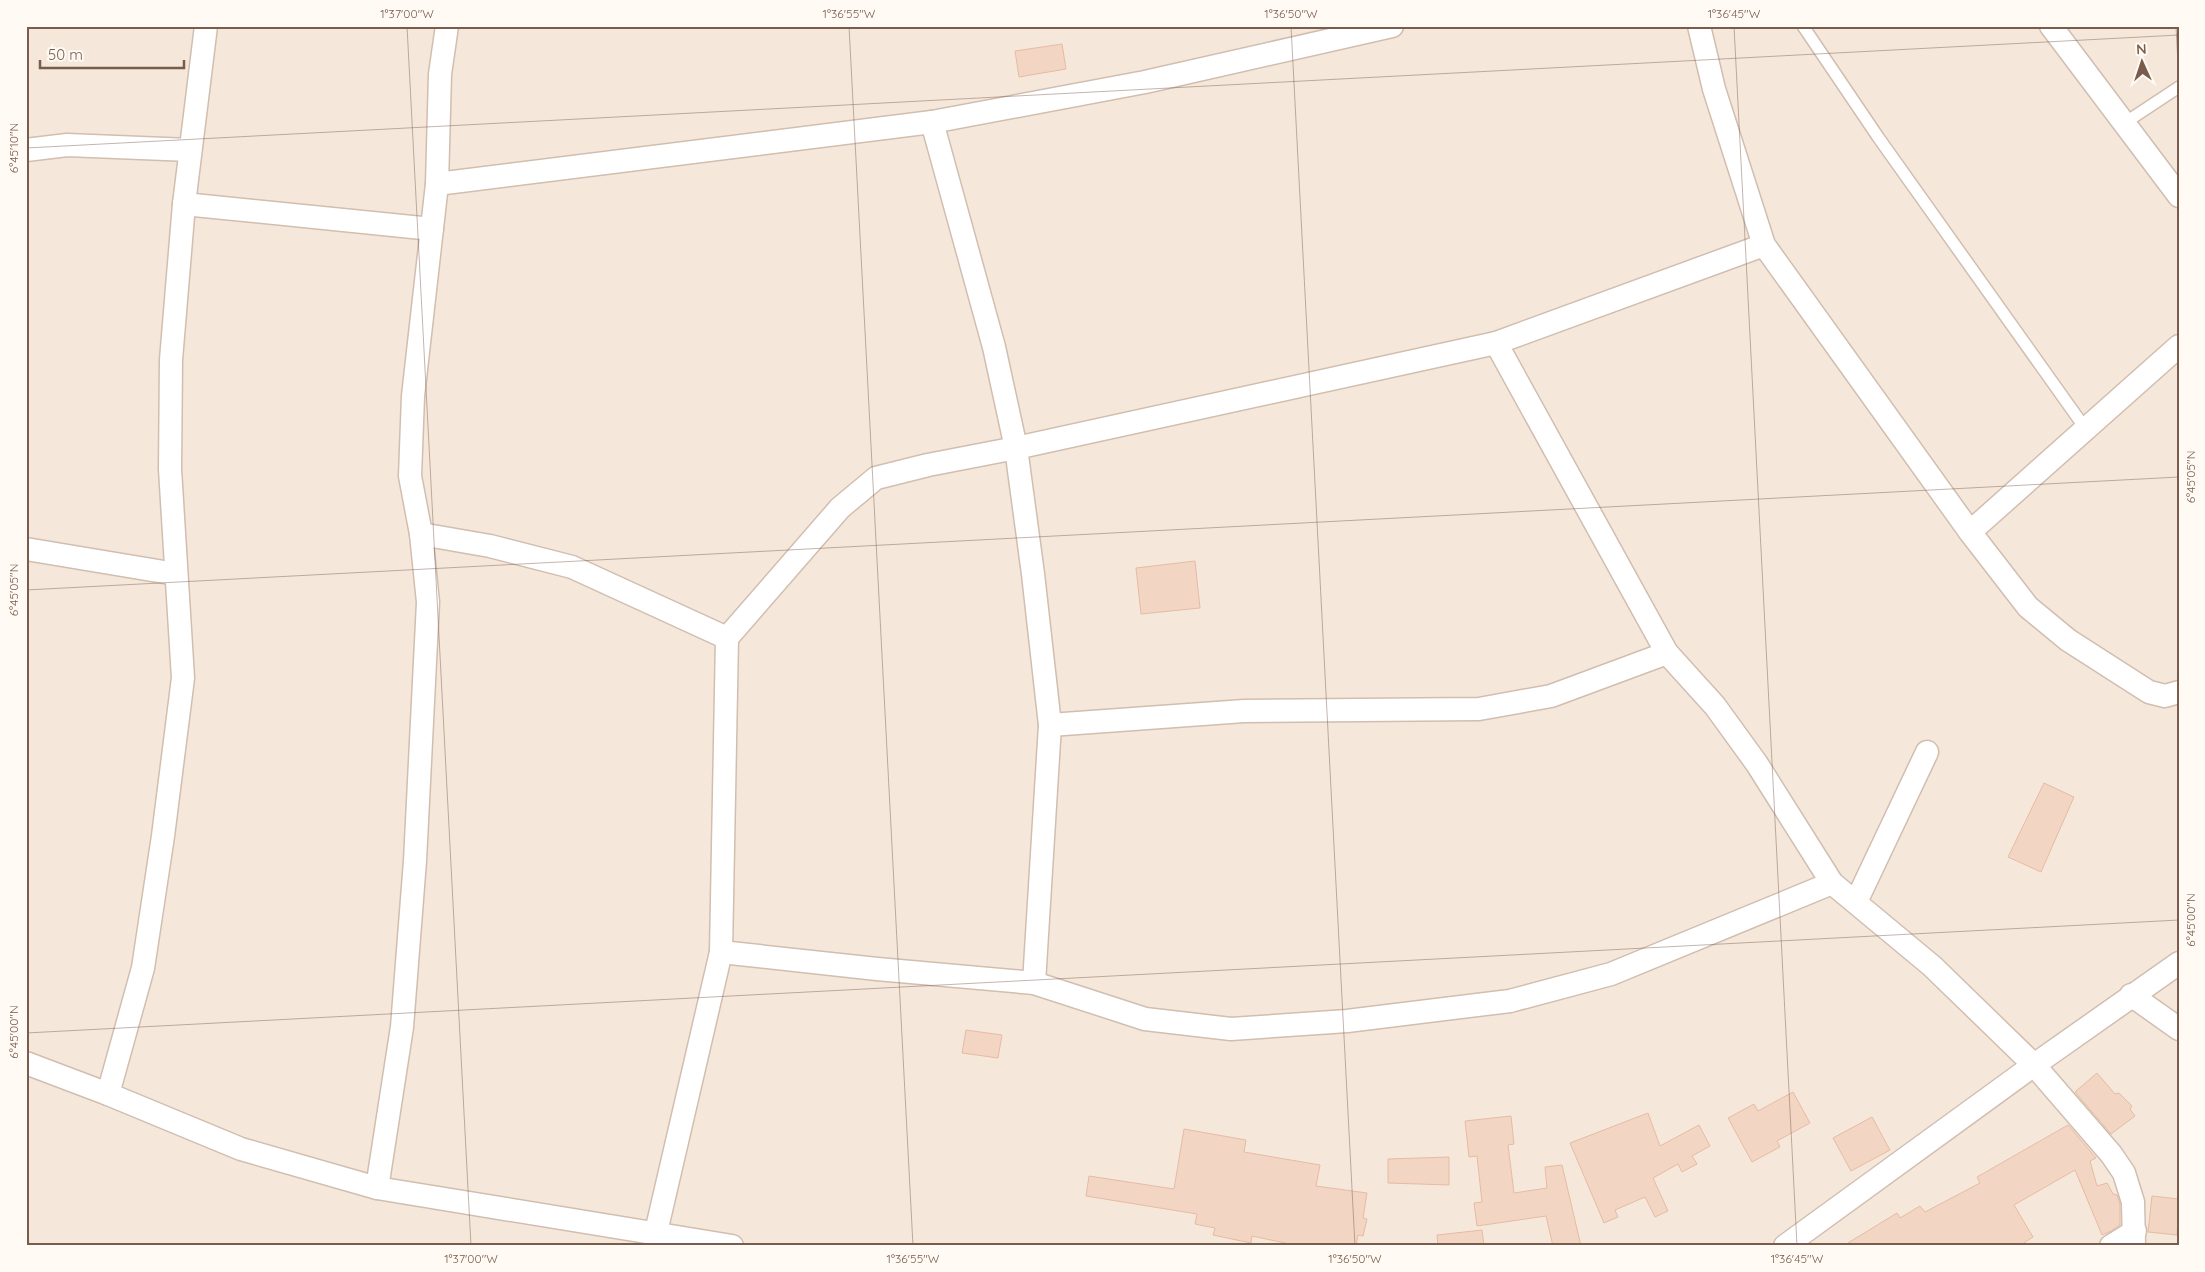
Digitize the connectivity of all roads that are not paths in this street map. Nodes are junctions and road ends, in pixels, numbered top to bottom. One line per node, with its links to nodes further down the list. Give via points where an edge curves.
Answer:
1 (206, 26): 11 (street)
2 (446, 26): 12 (street, via 440,74)
3 (1392, 26): 8 (street, via 1145,82)
4 (1699, 26): 16 (street, via 1714,89)
5 (1803, 26): 19 (lane)
6 (2051, 26): 9 (street)
7 (2179, 87): 9 (lane)
8 (932, 122): 12 (street); 20 (street, via 994,347)
9 (2123, 124): 13 (street)
10 (26, 150): 11 (street, via 67,145)
11 (190, 150): 14 (street)
12 (437, 184): 15 (street)
13 (2179, 196)
14 (184, 204): 15 (street); 24 (street, via 171,360 170,469)
15 (432, 229): 22 (street, via 413,396 410,476)
16 (1764, 245): 17 (street); 21 (street)
17 (1496, 343): 20 (street); 26 (street)
18 (2179, 346): 19 (street)
19 (2085, 428): 21 (street)
20 (1016, 448): 25 (street, via 876,478 840,508); 28 (street, via 1034,574)
21 (1970, 532): 27 (street, via 2028,607 2068,640 2149,692 2165,696)
22 (421, 534): 25 (street, via 490,546 572,567); 40 (street, via 428,602 415,861 402,1026)
23 (26, 549): 24 (street)
24 (176, 574): 39 (street, via 183,678 163,836 143,968)
25 (727, 638): 32 (street)
26 (1667, 653): 28 (street, via 1552,696 1479,709 1244,711); 30 (street, via 1715,706 1757,764)
27 (2179, 692)
28 (1050, 725): 34 (street)
29 (1927, 752): 31 (street)
30 (1832, 884): 31 (street); 34 (street, via 1611,974 1510,1001 1432,1011 1232,1029 1145,1019)
31 (1856, 902): 38 (street, via 1932,966)
32 (721, 952): 34 (street); 41 (street)
33 (2179, 963): 35 (street)
34 (1034, 983)
35 (2131, 995): 36 (street); 38 (street)
36 (2179, 1029)
37 (26, 1063): 39 (street)
38 (2034, 1065): 42 (street, via 2124,1173 2133,1202); 44 (street)
39 (108, 1094): 40 (street, via 241,1149)
40 (377, 1188): 41 (street)
41 (656, 1232): 43 (street)
42 (2135, 1238): 45 (street)
43 (732, 1246)
44 (1785, 1246)
45 (2111, 1246)

